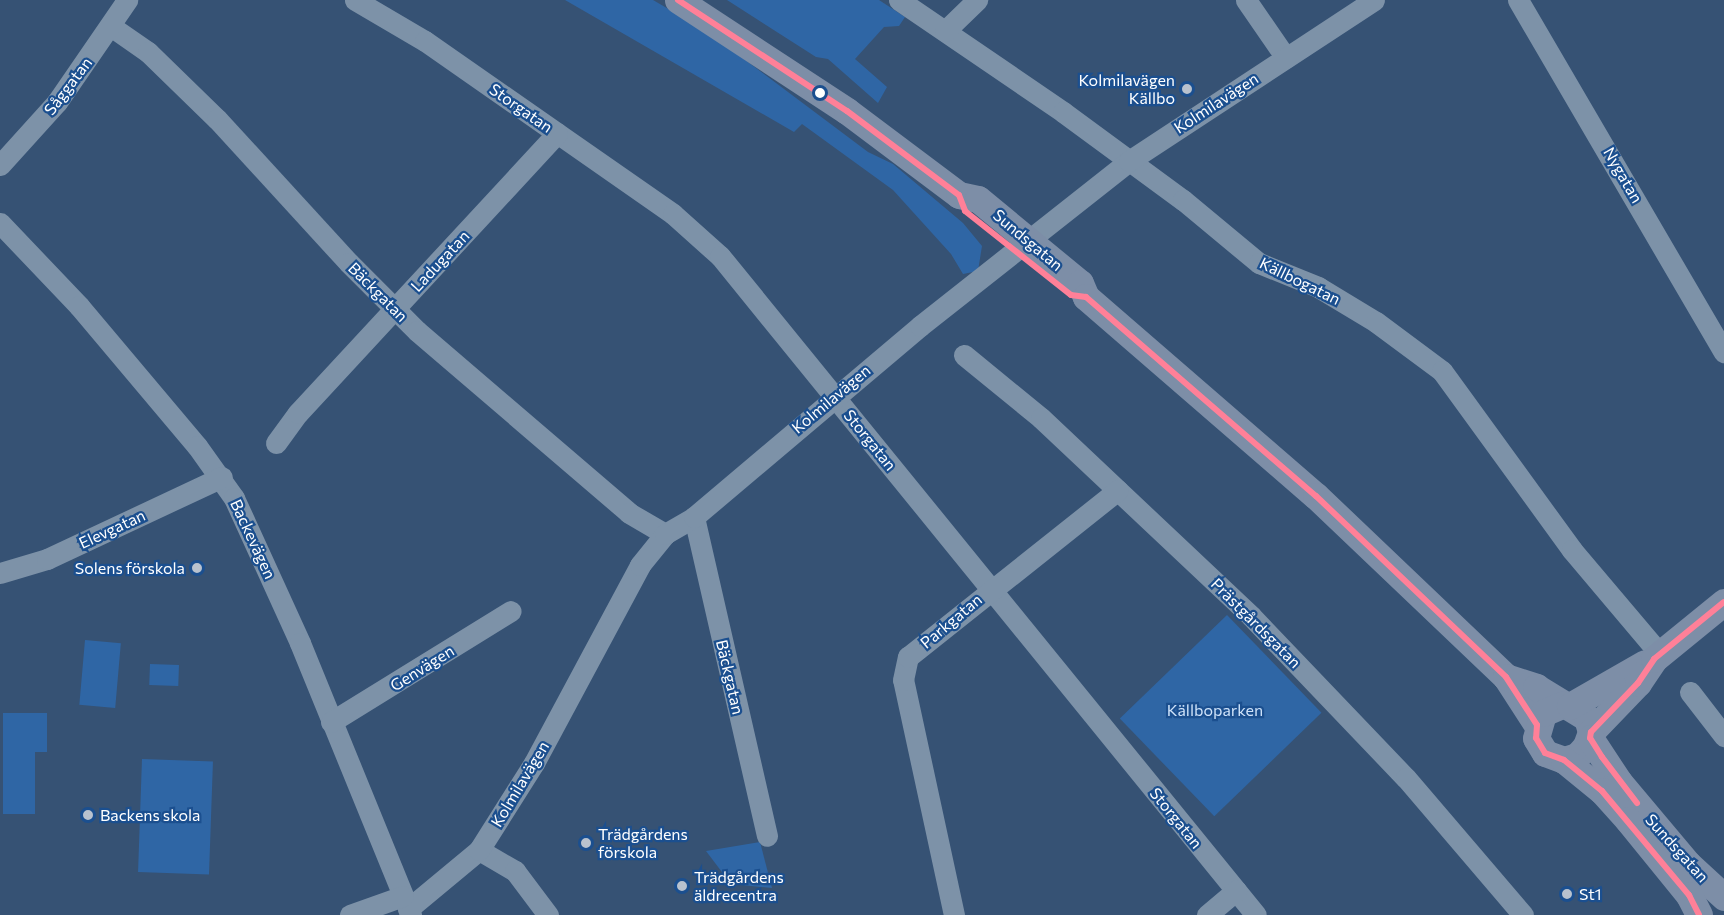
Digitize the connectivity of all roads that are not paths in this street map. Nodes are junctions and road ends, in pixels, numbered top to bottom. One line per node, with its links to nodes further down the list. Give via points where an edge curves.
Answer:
1 (127, 0): 9 (street, Såggatan)
2 (355, 0): 12 (street, Storgatan, via 425,41)
3 (678, 0): 16 (main road, Sundsgatan, via 847,111 959,195 978,199)
4 (899, 0): 10 (street, Källbogatan)
5 (977, 0): 10 (street)
6 (1246, 0): 11 (street)
7 (1374, 0): 11 (street, Kolmilavägen)
8 (1518, 0): 18 (street, Nygatan)
9 (112, 27): 14 (street, Såggatan, via 57,102); 17 (street, Bäckgatan, via 148,52 217,119)
10 (945, 31): 13 (street, Källbogatan)
11 (1286, 58): 13 (street, Kolmilavägen)
12 (557, 133): 17 (street, Ladugatan); 20 (street, Storgatan, via 673,214 720,256)
13 (1129, 161): 16 (street, Kolmilavägen); 30 (street, Källbogatan, via 1259,263 1328,293 1376,322 1442,371 1572,550)
14 (0, 165)
15 (0, 223): 22 (street, Backevägen, via 79,306)
16 (1024, 247): 20 (street, Kolmilavägen); 31 (main road, Sundsgatan, via 1080,283 1086,297 1316,496)
17 (395, 309): 21 (street, Ladugatan, via 298,413); 25 (street, Bäckgatan, via 629,513)
18 (1724, 352)
19 (964, 355): 23 (street, Prästgårdsgatan, via 1041,418)
20 (834, 396): 24 (street, Kolmilavägen); 27 (street, Storgatan)
21 (276, 443)
22 (222, 477): 26 (street, Elevgatan, via 47,559); 34 (street, Backevägen, via 245,516)
23 (1118, 490): 27 (street, Parkgatan); 49 (street, Prästgårdsgatan, via 1285,651 1406,778)
24 (694, 517): 25 (street, Kolmilavägen); 39 (street, Bäckgatan)
25 (665, 534): 40 (street, Kolmilavägen, via 640,565 534,763)
26 (0, 573)
27 (990, 589): 41 (street, Storgatan); 46 (street, Parkgatan, via 908,657 903,680)
28 (1724, 602): 30 (main road)
29 (511, 611): 34 (street, Genvägen)
30 (1657, 657): 33 (main road); 36 (main road)
31 (1506, 677): 33 (main road, Sundsgatan, via 1536,687); 35 (main road, Sundsgatan)
32 (1690, 692): 37 (street)
33 (1566, 706): 35 (main road, via 1548,709); 36 (main road, Sundsgatan, via 1587,718)
34 (331, 722): 43 (street, Backevägen)
35 (1537, 725): 38 (main road, Sundsgatan, via 1536,738 1545,753)
36 (1591, 735): 38 (main road, via 1577,756); 42 (main road, Sundsgatan, via 1619,782 1688,864)
37 (1724, 736)
38 (1564, 760): 50 (main road, Sundsgatan, via 1602,791 1628,820)
39 (767, 836)
40 (479, 850): 43 (street, Kolmilavägen); 45 (street, via 515,871)
41 (1236, 891): 47 (street); 48 (street, Storgatan)
42 (1724, 899): 50 (main road, Sundsgatan)
43 (407, 907): 44 (street)
44 (350, 915)
45 (548, 915)
46 (954, 915)
47 (1207, 915)
48 (1256, 915)
49 (1523, 915)
50 (1701, 915)

